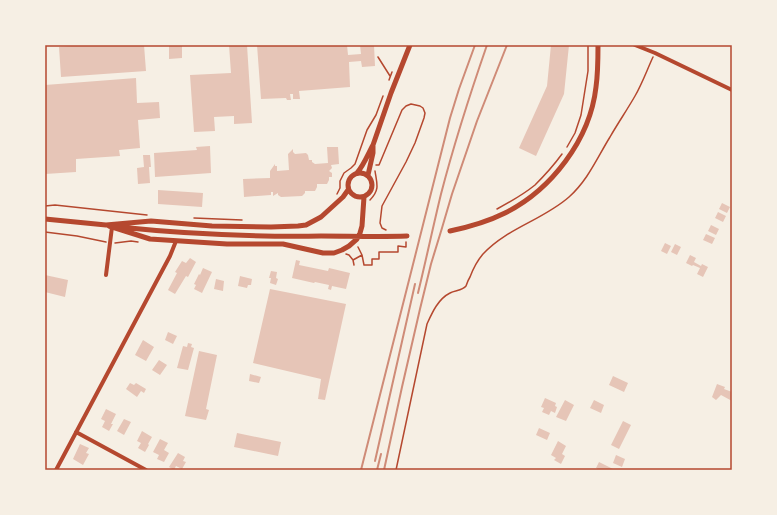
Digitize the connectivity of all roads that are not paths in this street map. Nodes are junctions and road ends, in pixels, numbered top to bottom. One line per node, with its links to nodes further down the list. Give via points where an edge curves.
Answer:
1 (410, 45): 5 (street)
2 (598, 45): 13 (street, via 596,88 592,107 585,127 562,166 544,186 505,213 475,225)
3 (635, 45): 4 (street)
4 (732, 90)
5 (373, 146): 6 (street); 7 (street)
6 (357, 173): 7 (street); 8 (street, via 350,178)
7 (368, 175): 9 (street, via 372,187)
8 (348, 190): 9 (street, via 355,196); 11 (street, via 321,217 306,225 212,226 151,221)
9 (364, 197): 15 (street, via 362,226 355,244 334,253 283,244)
10 (45, 219): 11 (street)
11 (106, 225): 12 (street); 14 (street, via 248,236)
12 (112, 227): 15 (street, via 150,239); 16 (street)
13 (450, 231)
14 (407, 238)
15 (176, 241): 17 (street)
16 (106, 275)
17 (76, 432): 18 (street); 19 (street)
18 (56, 470)
19 (146, 470)

